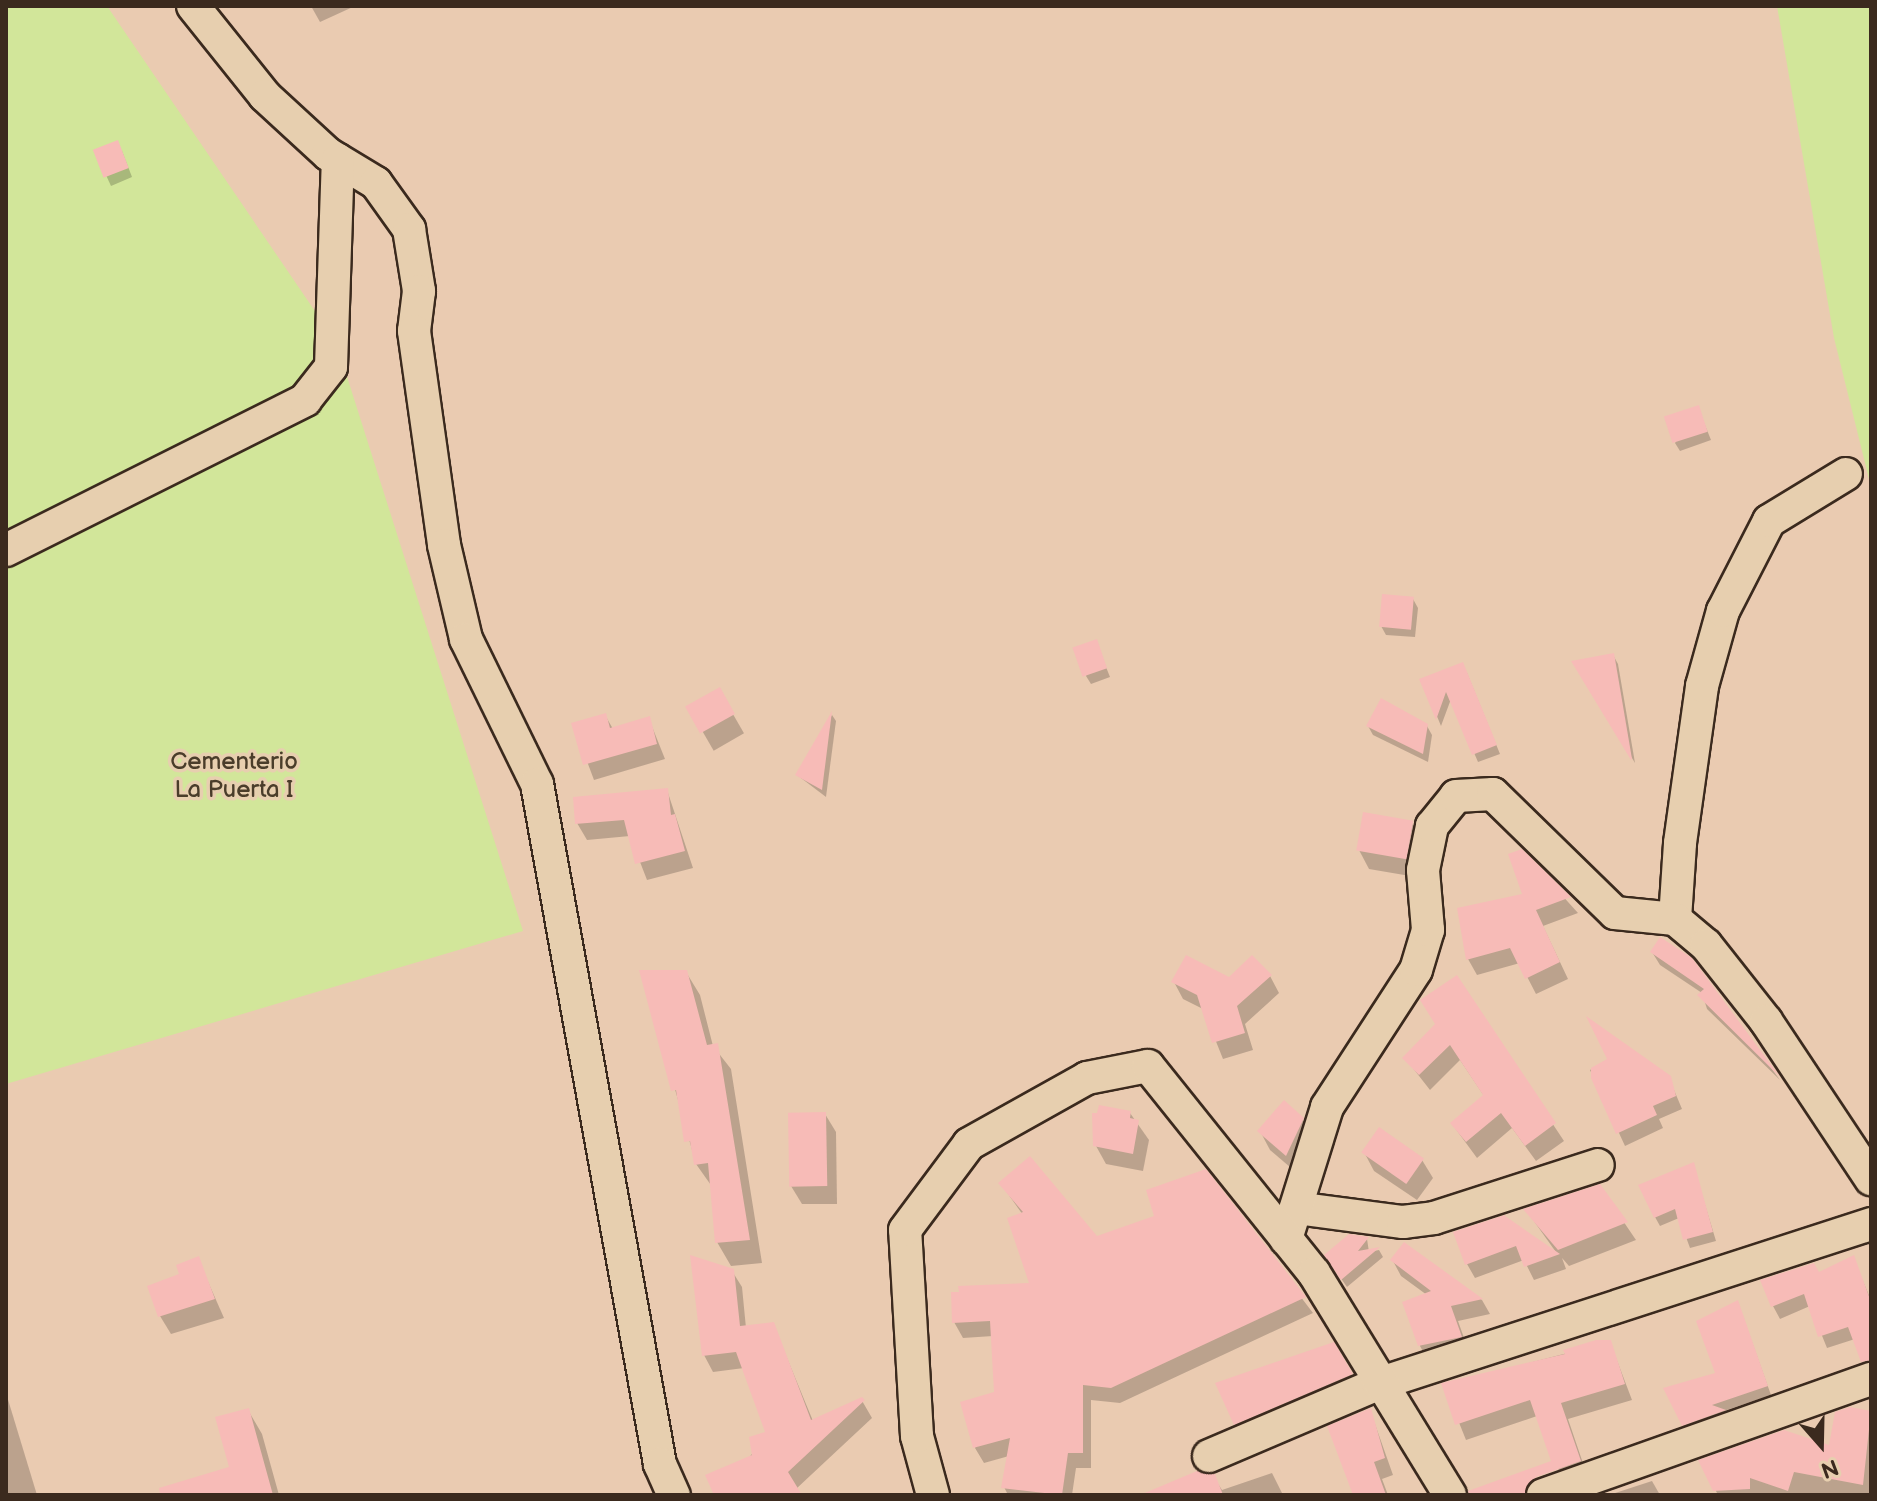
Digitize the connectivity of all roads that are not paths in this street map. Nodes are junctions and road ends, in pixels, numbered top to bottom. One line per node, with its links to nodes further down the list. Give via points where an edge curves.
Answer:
1 (193, 6): 2 (street, via 265,96)
2 (338, 160): 4 (street, via 331,367 305,400); 14 (street, via 376,183 409,229 419,291 414,331 444,545 466,639 537,784 660,1464)
3 (1846, 474): 5 (street, via 1769,521 1723,611 1702,686)
4 (6, 550)
5 (1675, 919): 7 (street, via 1740,985); 8 (street, via 1615,913 1493,794 1456,796 1432,826 1423,870 1428,930 1416,970 1327,1107)
6 (1598, 1165): 8 (street, via 1434,1218 1403,1222)
7 (1871, 1179)
8 (1296, 1208): 10 (street)
9 (1871, 1224): 12 (street, via 1491,1352)
10 (1286, 1239): 12 (street, via 1314,1273); 15 (street, via 1148,1066 1087,1078 969,1144 905,1230 917,1436)
11 (1871, 1379): 17 (street)
12 (1378, 1384): 13 (street); 16 (street)
13 (1209, 1456)
14 (674, 1495)
15 (933, 1495)
16 (1450, 1495)
17 (1543, 1495)

